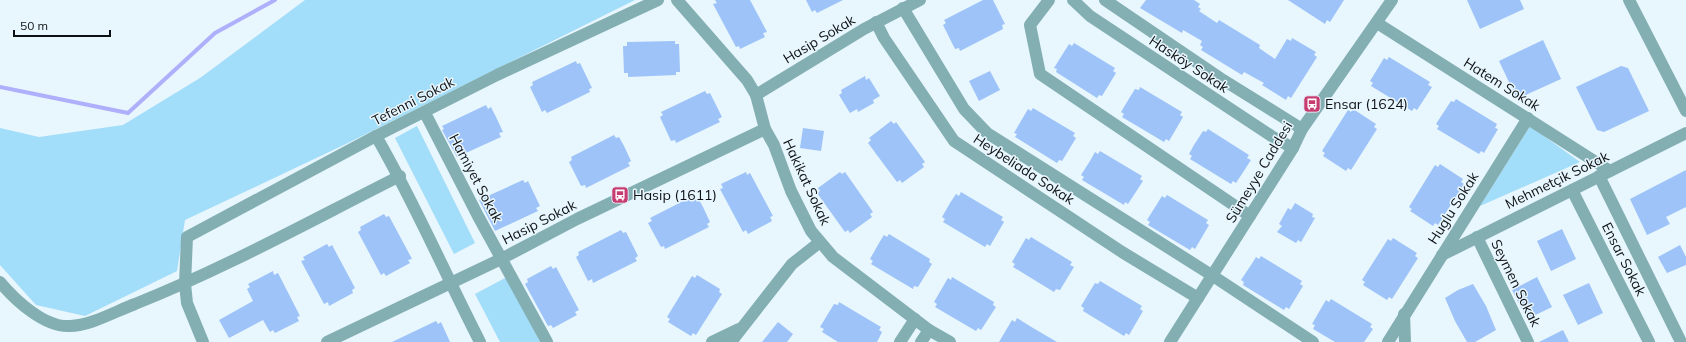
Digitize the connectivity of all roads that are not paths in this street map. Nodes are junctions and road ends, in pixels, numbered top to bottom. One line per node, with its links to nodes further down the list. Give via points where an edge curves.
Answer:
1 (658, 0): 14 (street, Tefenni Sokak, via 497,75)
2 (677, 0): 12 (street, Hakikat Sokak, via 747,80)
3 (920, 0): 9 (street, Hasip Sokak)
4 (1049, 0): 24 (street, via 1030,25 1040,74)
5 (1073, 0): 20 (street, Hasköy Sokak, via 1090,16 1272,137)
6 (1105, 0): 17 (street, via 1220,78)
7 (1392, 0): 11 (street, Sümeyye Caddesi)
8 (1629, 0): 13 (street)
9 (903, 8): 10 (street, Hasip Sokak); 29 (street, via 964,110 987,133)
10 (876, 22): 12 (street, Hasip Sokak); 33 (street, Heybeliada Sokak, via 884,38 954,141 1122,252)
11 (1377, 23): 15 (street, Hatem Sokak); 17 (street, Sümeyye Caddesi)
12 (756, 95): 16 (street, Hakikat Sokak)
13 (1686, 111)
14 (424, 113): 19 (street, Tefenni Sokak); 28 (street, Hamiyet Sokak)
15 (1528, 118): 21 (street, Hatem Sokak); 27 (street, Huglu Sokak)
16 (764, 129): 26 (street, Hakikat Sokak, via 774,145 791,191 810,231); 28 (street, Hasip Sokak, via 576,219)
17 (1302, 129): 20 (street, Sümeyye Caddesi)
18 (1686, 133): 21 (street, Mehmetçik Sokak)
19 (376, 136): 22 (street); 32 (street, Tefenni Sokak, via 187,237)
20 (1293, 148): 24 (street, Sümeyye Caddesi)
21 (1605, 173): 23 (street, Mehmetçik Sokak); 53 (street)
22 (400, 176): 31 (street); 32 (street)
23 (1572, 190): 25 (street, Mehmetçik Sokak); 52 (street, Ensar Sokak)
24 (1250, 216): 29 (street, Sümeyye Caddesi)
25 (1476, 237): 27 (street, Mehmetçik Sokak); 51 (street, Seymen Sokak)
26 (820, 242): 35 (street, Hakikat Sokak, via 832,257); 36 (street, via 792,264)
27 (1442, 255): 34 (street, Huglu Sokak)
28 (501, 259): 31 (street, Hasip Sokak); 41 (street, Hamiyet Sokak)
29 (1213, 276): 33 (street, Sümeyye Caddesi); 48 (street)
30 (0, 282): 32 (street, via 26,309 49,322 69,327 87,323)
31 (449, 282): 39 (street, Hasip Sokak); 40 (street)
32 (186, 284): 38 (street, via 187,303)
33 (1198, 298): 47 (street, Sümeyye Caddesi)
34 (1404, 314): 49 (street, Huglu Sokak); 50 (street)
35 (915, 319): 37 (street, Hakikat Sokak); 44 (street)
36 (742, 327): 42 (street); 43 (street)
37 (929, 330): 45 (street); 46 (street, Hakikat Sokak)
38 (203, 342)
39 (327, 342)
40 (480, 342)
41 (547, 342)
42 (712, 342)
43 (731, 342)
44 (900, 342)
45 (921, 342)
46 (950, 342)
47 (1170, 342)
48 (1313, 342)
49 (1388, 342)
50 (1405, 342)
51 (1528, 342)
52 (1649, 342)
53 (1681, 342)

